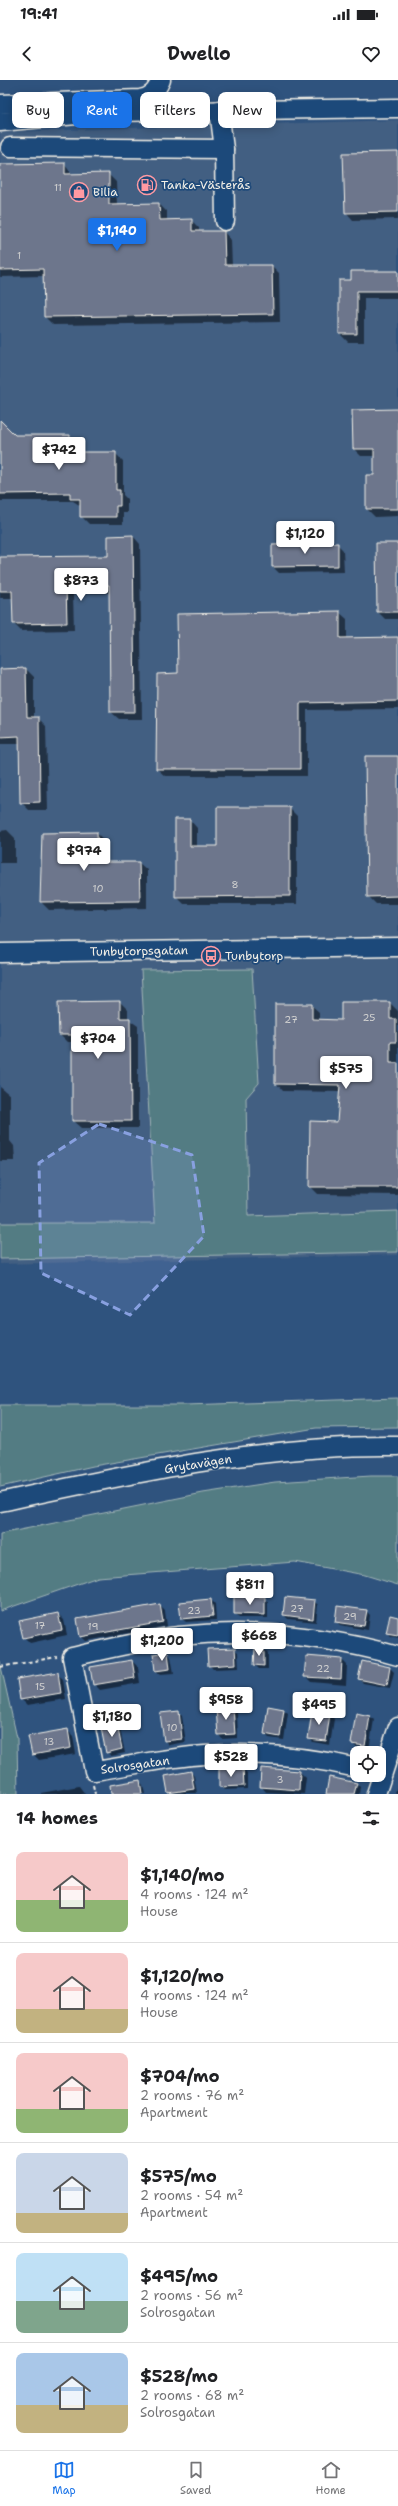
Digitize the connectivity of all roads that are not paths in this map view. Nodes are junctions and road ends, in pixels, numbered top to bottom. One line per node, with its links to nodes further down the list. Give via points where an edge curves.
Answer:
1 (159, 85): 2 (street); 5 (street, via 148,98 140,99)
2 (120, 92)
3 (0, 97): 4 (street)
4 (12, 97)
5 (0, 104)
6 (398, 108): 7 (street)
7 (276, 109)
8 (218, 110): 9 (street, via 109,112)
9 (0, 122)
10 (221, 128): 12 (street)
11 (10, 147): 12 (street)
12 (224, 149): 13 (street)
13 (225, 221)
14 (398, 947): 15 (street, Tunbytorpsgatan)
15 (0, 954)
16 (398, 1446): 17 (street, Grytavägen, via 350,1447 248,1456 84,1484)
17 (0, 1502)
18 (398, 1656): 21 (street, Solrosgatan, via 345,1643 278,1634 222,1633 177,1636 72,1657 94,1771 204,1755 251,1753 325,1761)
19 (398, 1727): 20 (street)
20 (386, 1760)
21 (350, 1766)
22 (379, 1782): 23 (street)
23 (376, 1794)

